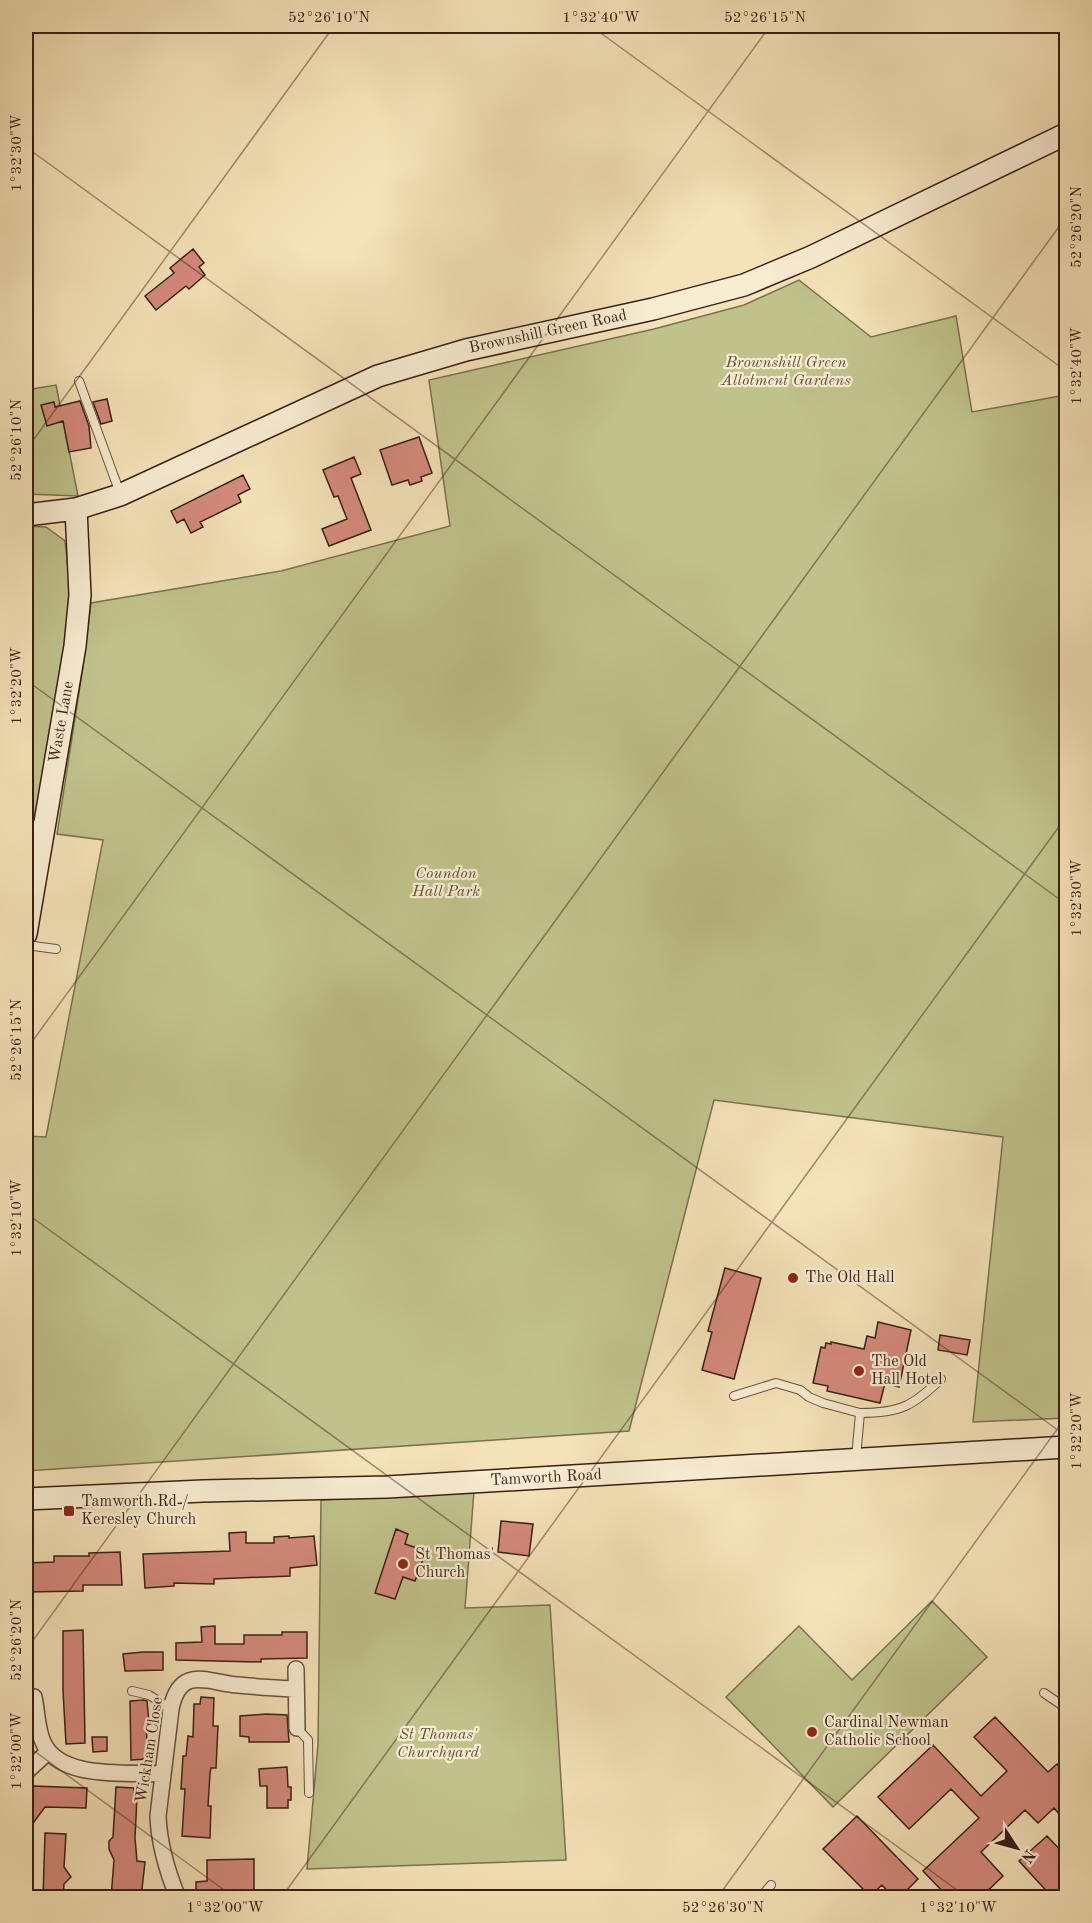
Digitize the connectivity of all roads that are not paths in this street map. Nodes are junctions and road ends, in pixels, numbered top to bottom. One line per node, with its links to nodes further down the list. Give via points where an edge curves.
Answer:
1 (1066, 134): 3 (street, Brownshill Green Road, via 811,257 744,285 466,350 378,376)
2 (79, 381): 3 (lane)
3 (120, 495): 4 (street, Brownshill Green Road)
4 (76, 509): 5 (street, Brownshill Green Road); 6 (street, Waste Lane, via 79,604 75,646)
5 (26, 515)
6 (34, 826): 7 (street, Waste Lane)
7 (26, 934)
8 (26, 945): 9 (lane)
9 (56, 949)
10 (941, 1379): 12 (lane, via 906,1408)
11 (734, 1396): 12 (lane, via 776,1383)
12 (860, 1413): 14 (lane)
13 (1066, 1447): 14 (street, Tamworth Road)
14 (856, 1460): 15 (street, Tamworth Road, via 387,1487)
15 (26, 1499)
16 (296, 1669): 17 (street)
17 (295, 1689): 22 (street, Wickham Close, via 198,1678 180,1688); 23 (street)
18 (132, 1691): 22 (lane, via 149,1695)
19 (1044, 1693): 21 (lane)
20 (32, 1702): 24 (street)
21 (1066, 1708)
22 (171, 1709): 25 (street, Wickham Close)
23 (297, 1728): 27 (lane, via 308,1740)
24 (48, 1752): 25 (street, via 62,1764 77,1769); 26 (street)
25 (162, 1774): 29 (street, Wickham Close, via 159,1833)
26 (26, 1778)
27 (309, 1792)
28 (771, 1885): 30 (lane)
29 (178, 1898)
30 (760, 1898)

